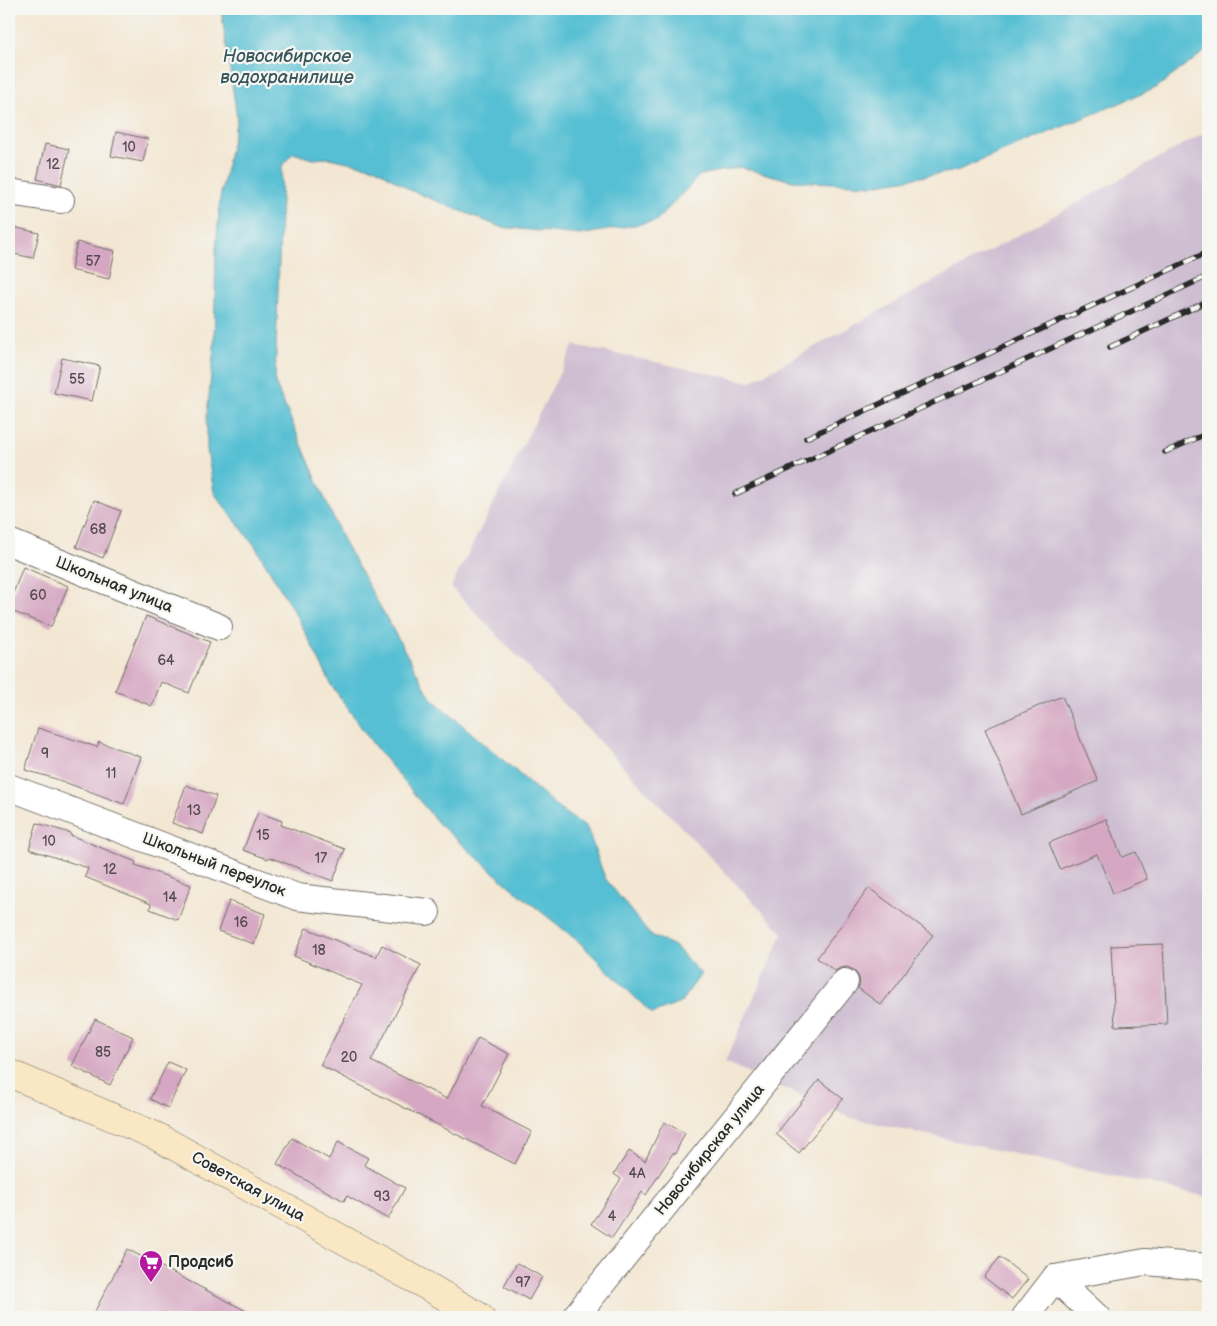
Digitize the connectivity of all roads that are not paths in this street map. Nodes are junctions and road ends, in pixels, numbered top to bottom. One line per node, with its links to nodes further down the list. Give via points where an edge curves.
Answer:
1 (9, 192): 2 (street)
2 (60, 200)
3 (9, 542): 4 (street, Школьная улица)
4 (219, 627)
5 (9, 787): 6 (street, Школьный переулок, via 298,897)
6 (427, 912)
7 (845, 982): 12 (street, Новосибирская улица)
8 (9, 1073): 11 (main road, Советская улица, via 156,1136)
9 (1208, 1268): 10 (street, via 1145,1262)
10 (1055, 1278): 13 (street); 14 (street)
11 (480, 1317)
12 (575, 1317)
13 (1025, 1317)
14 (1097, 1317)

